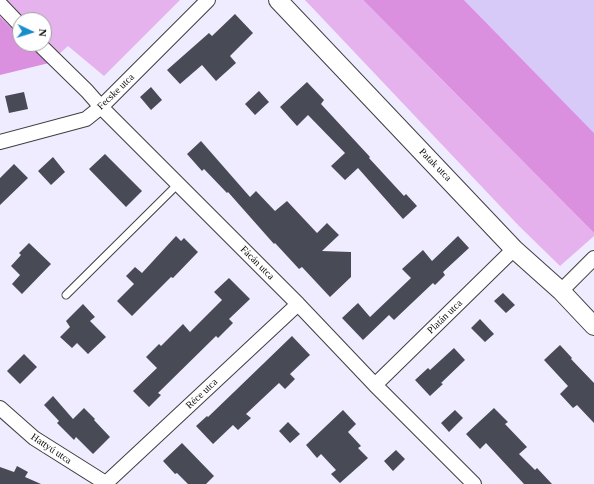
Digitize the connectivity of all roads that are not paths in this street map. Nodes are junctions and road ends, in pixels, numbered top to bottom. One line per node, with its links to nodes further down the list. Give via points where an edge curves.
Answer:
1 (208, 0): 6 (street, Fecske utca)
2 (278, 0): 9 (street, Patak utca)
3 (0, 4): 4 (street)
4 (12, 17)
5 (47, 52): 6 (street, Fácán utca)
6 (101, 108): 7 (street, Fecske utca, via 86,119); 8 (street, Fácán utca)
7 (0, 142)
8 (178, 184): 12 (lane); 13 (street, Fácán utca)
9 (514, 249): 11 (street, Patak utca); 15 (street, Platán utca)
10 (594, 258): 11 (street)
11 (560, 291): 14 (street, Patak utca)
12 (66, 295)
13 (298, 304): 15 (street, Fácán utca); 17 (street, Réce utca)
14 (594, 326)
15 (375, 386): 18 (street, Fácán utca)
16 (0, 408): 17 (street, Hattyú utca, via 34,438)
17 (106, 484)
18 (474, 484)

